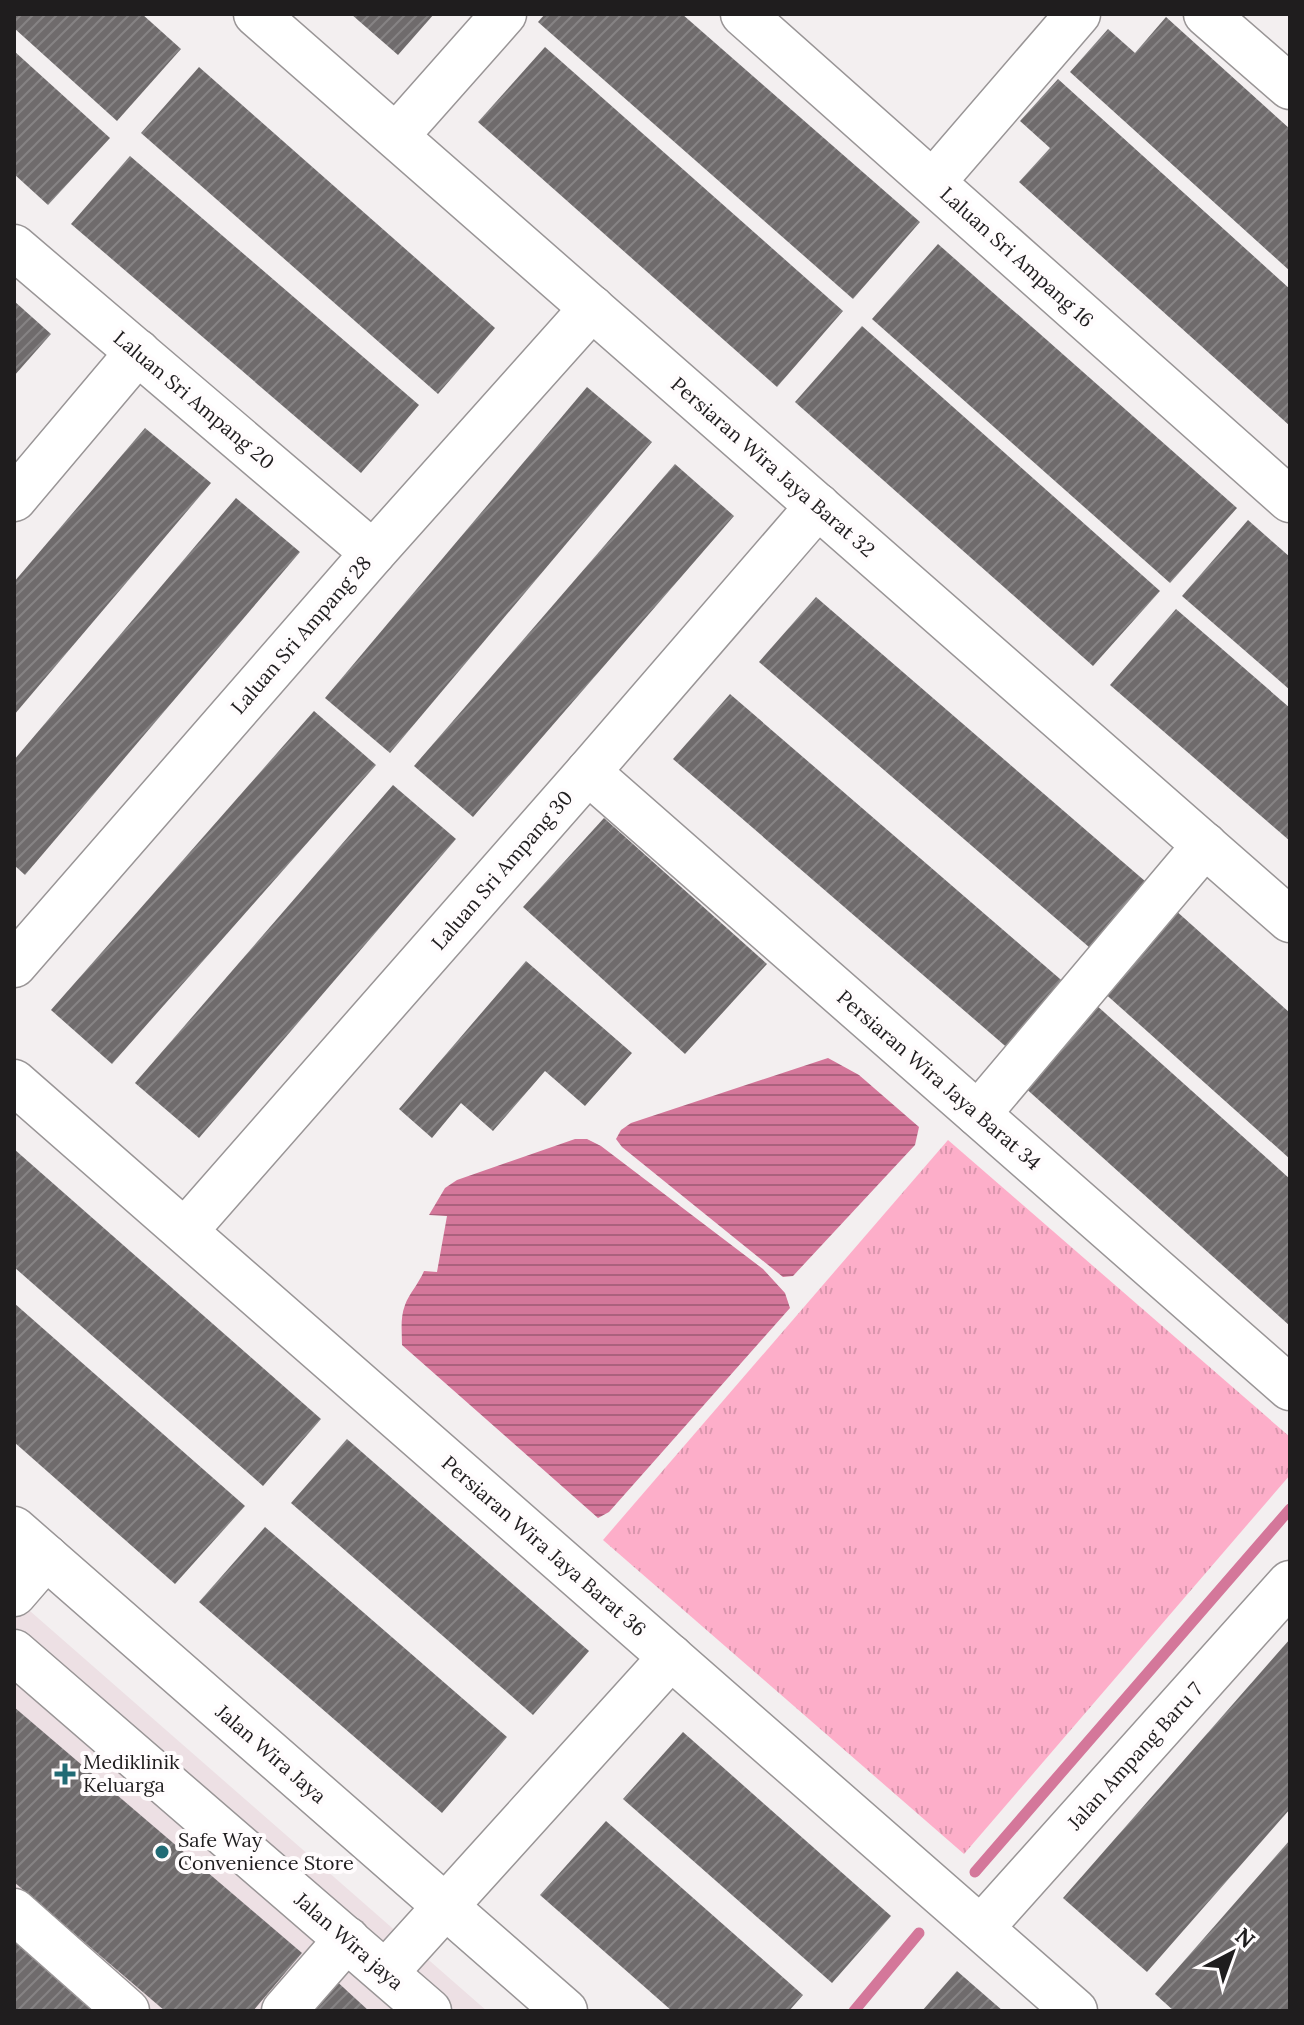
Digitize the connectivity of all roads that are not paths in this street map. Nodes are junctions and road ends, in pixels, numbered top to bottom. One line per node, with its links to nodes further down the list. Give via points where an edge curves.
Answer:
1 (256, 14): 7 (street, Persiaran Wira Jaya Barat 32)
2 (504, 14): 7 (street)
3 (743, 14): 8 (street, Laluan Sri Ampang 16)
4 (1078, 14): 8 (street)
5 (1206, 14): 6 (street)
6 (1290, 87)
7 (396, 136): 10 (street, Persiaran Wira Jaya Barat 32)
8 (933, 182): 13 (street, Laluan Sri Ampang 16)
9 (14, 247): 11 (street, Laluan Sri Ampang 20)
10 (592, 308): 14 (street, Persiaran Wira Jaya Barat 32); 15 (street, Laluan Sri Ampang 28)
11 (138, 352): 12 (street); 15 (street, Laluan Sri Ampang 20)
12 (14, 499)
13 (1290, 500)
14 (818, 506): 16 (street, Laluan Sri Ampang 30); 17 (street, Persiaran Wira Jaya Barat 32)
15 (373, 553): 19 (street, Laluan Sri Ampang 28)
16 (588, 772): 21 (street, Persiaran Wira Jaya Barat 34); 22 (street, Laluan Sri Ampang 30)
17 (1205, 845): 18 (street, Persiaran Wira Jaya Barat 32); 21 (street)
18 (1290, 920)
19 (14, 965)
20 (14, 1082): 22 (street, Persiaran Wira Jaya Barat 36)
21 (978, 1114): 23 (street, Persiaran Wira Jaya Barat 34)
22 (185, 1231): 29 (street, Persiaran Wira Jaya Barat 36)
23 (1290, 1388)
24 (14, 1529): 25 (street, Jalan Wira Jaya)
25 (46, 1557): 27 (street); 30 (street, Jalan Wira Jaya)
26 (1290, 1583): 32 (street, Jalan Ampang Baru 7)
27 (14, 1594)
28 (14, 1652): 33 (street, Jalan Wira jaya)
29 (671, 1657): 30 (street); 32 (street, Persiaran Wira Jaya Barat 36)
30 (445, 1906): 34 (street); 38 (street, Jalan Wira Jaya)
31 (14, 1911): 35 (street)
32 (981, 1928): 39 (street, Persiaran Wira Jaya Barat 36)
33 (347, 1939): 34 (street, Jalan Wira jaya); 36 (street)
34 (386, 1972): 37 (street, Jalan Wira jaya)
35 (127, 2011)
36 (284, 2011)
37 (429, 2011)
38 (565, 2011)
39 (1075, 2011)

